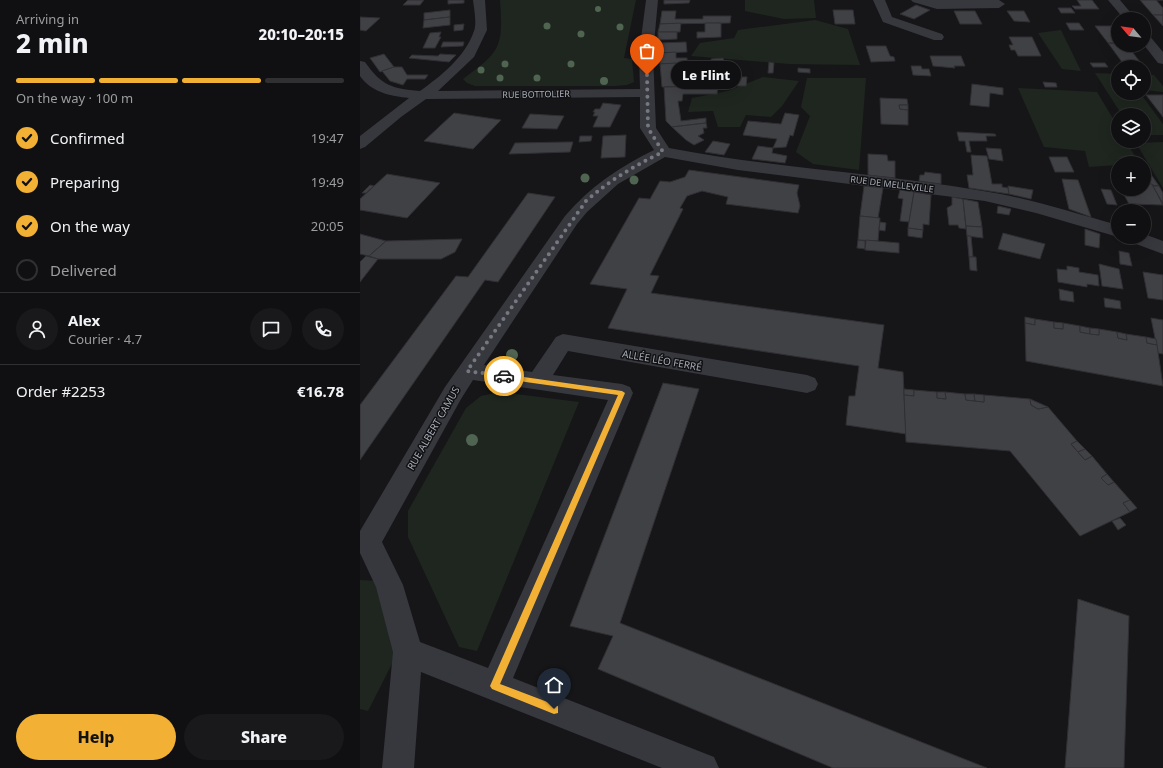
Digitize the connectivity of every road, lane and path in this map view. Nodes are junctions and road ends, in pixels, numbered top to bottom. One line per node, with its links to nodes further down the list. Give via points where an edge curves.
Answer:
1 (479, 0): 14 (street, via 481,30 467,57)
2 (652, 0): 13 (street, via 646,54)
3 (879, 0): 8 (street, via 887,19)
4 (917, 0): 6 (street, via 937,6)
5 (1114, 0): 7 (street)
6 (999, 4)
7 (1124, 12)
8 (938, 37)
9 (1151, 45): 10 (street)
10 (1163, 60)
11 (360, 64): 12 (street)
12 (365, 83): 14 (street, RUE BOTTOLIER, via 390,91)
13 (648, 93): 14 (street, RUE BOTTOLIER); 16 (street, via 648,128)
14 (424, 95): 15 (street)
15 (360, 144)
16 (663, 152): 17 (street, RUE DE MELLEVILLE, via 758,169 967,193 1020,204); 20 (street, RUE ALBERT CAMUS, via 607,183 586,201)
17 (1111, 229)
18 (1151, 243): 19 (street)
19 (1163, 248)
20 (467, 371): 21 (street); 23 (street, RUE ALBERT CAMUS, via 368,542 389,585)
21 (538, 381): 22 (street, ALLÉE LÉO FERRÉ, via 563,342); 24 (street, via 622,393)
22 (807, 384)
23 (408, 652): 24 (street); 25 (street, RUE ALBERT CAMUS)
24 (495, 686): 26 (street)
25 (398, 768)
26 (703, 768)

